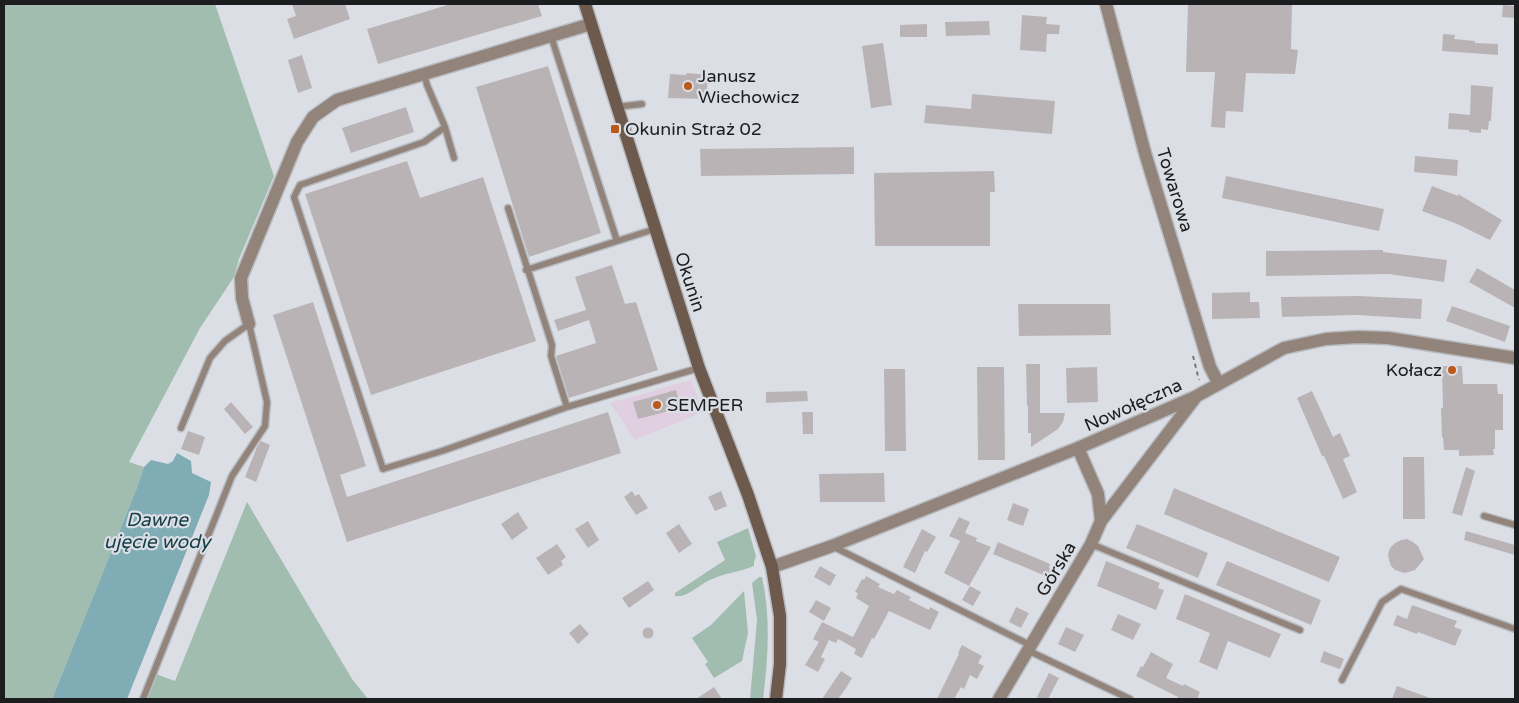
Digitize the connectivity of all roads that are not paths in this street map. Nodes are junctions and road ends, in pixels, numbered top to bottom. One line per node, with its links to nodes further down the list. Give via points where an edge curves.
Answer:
1 (584, 4): 3 (main road, Okunin)
2 (1106, 4): 17 (street, Towarowa, via 1145,153 1210,367)
3 (591, 24): 4 (street); 7 (main road, Okunin)
4 (551, 36): 5 (street); 12 (lane)
5 (424, 73): 8 (lane); 14 (street, via 337,100 313,117 297,142 241,278)
6 (642, 104): 7 (lane)
7 (616, 107): 11 (main road, Okunin)
8 (445, 127): 9 (lane); 19 (lane, via 424,142 300,185 294,197 383,469)
9 (454, 158)
10 (508, 208): 13 (lane)
11 (655, 229): 12 (lane); 16 (main road, Okunin)
12 (617, 241): 13 (lane)
13 (526, 270): 19 (lane, via 552,345 551,356)
14 (249, 324): 20 (lane, via 225,341 210,358); 32 (lane, via 267,402 265,426 232,476)
15 (1515, 358): 17 (street, Nowołęczna, via 1388,338 1331,338 1284,348)
16 (699, 368): 19 (lane); 27 (main road, Okunin)
17 (1219, 384): 18 (street, Nowołęczna)
18 (1195, 397): 21 (street, Nowołęczna); 23 (street)
19 (567, 407)
20 (181, 428)
21 (1078, 448): 23 (street, Górska, via 1098,494); 26 (street, Nowołęczna)
22 (1484, 516): 24 (lane)
23 (1101, 521): 25 (street, Górska)
24 (1515, 526)
25 (1091, 544): 29 (lane); 30 (street, Górska)
26 (832, 546): 27 (street, Nowołęczna); 30 (lane)
27 (772, 567): 33 (main road, Okunin, via 780,616)
28 (1515, 629): 31 (lane, via 1401,589 1382,602)
29 (1300, 630)
30 (1029, 648): 34 (street, Górska); 35 (lane)
31 (1342, 680)
32 (143, 699)
33 (776, 699)
34 (999, 699)
35 (1130, 699)

